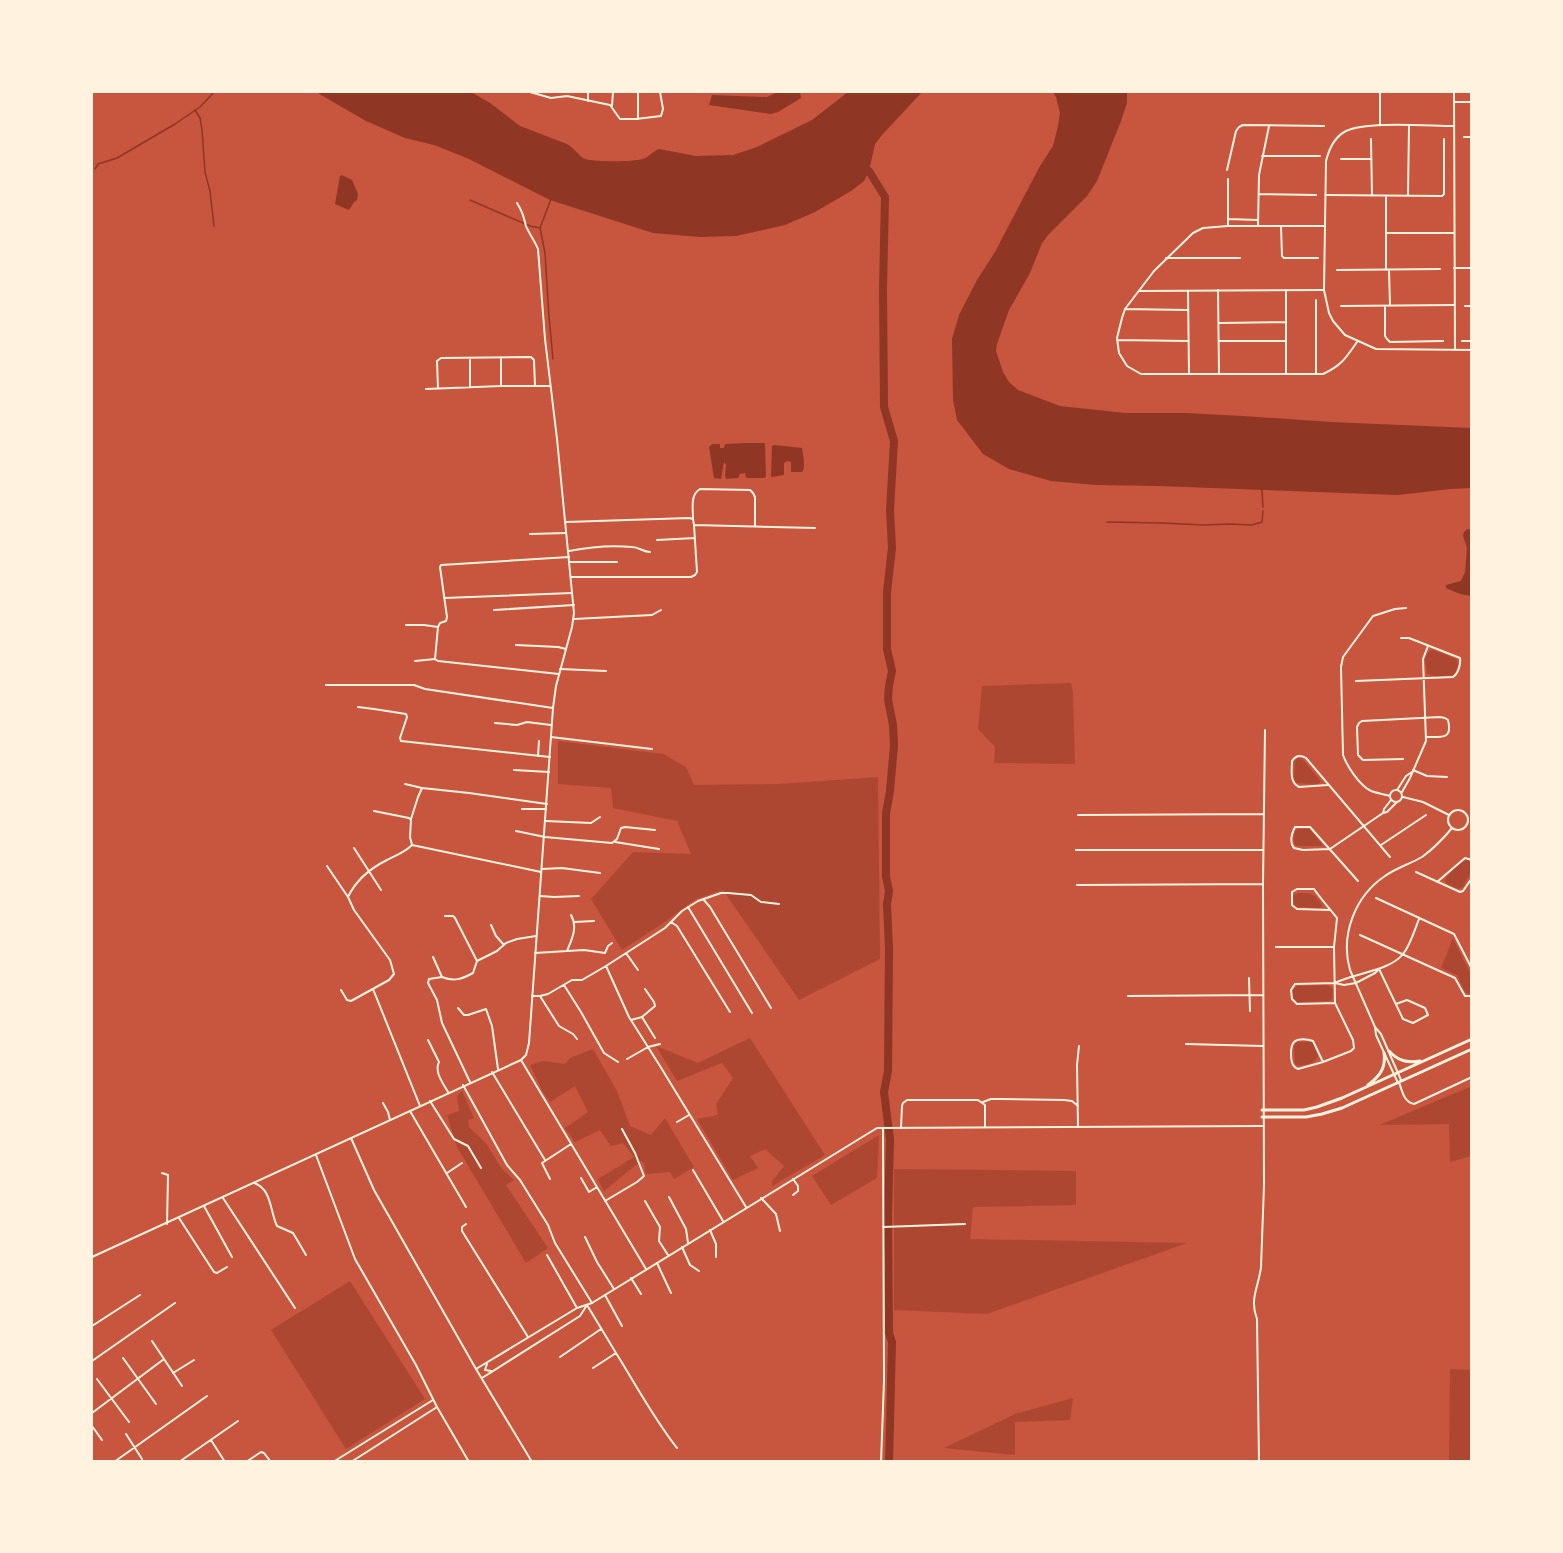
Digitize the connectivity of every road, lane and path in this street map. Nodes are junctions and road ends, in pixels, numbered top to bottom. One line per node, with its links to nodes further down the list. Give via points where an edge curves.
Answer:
1 (530, 92): 9 (street)
2 (566, 92): 10 (street)
3 (588, 92): 11 (street)
4 (613, 92): 14 (street)
5 (638, 92): 15 (street)
6 (660, 92): 15 (street, via 661,116)
7 (1380, 92): 16 (street)
8 (1454, 92): 12 (street)
9 (541, 93): 10 (street, via 552,98)
10 (567, 96): 11 (street)
11 (588, 101): 14 (street)
12 (1454, 102): 13 (street); 20 (street)
13 (1472, 102)
14 (612, 106): 15 (street, via 620,119)
15 (638, 119)
16 (1380, 125): 19 (street); 33 (street, via 1347,130 1333,144 1326,161)
17 (1269, 126): 18 (street); 25 (street); 29 (street, via 1239,127)
18 (1324, 126)
19 (1409, 126): 20 (street); 36 (street)
20 (1454, 126): 45 (street)
21 (1464, 137): 22 (street)
22 (1472, 137)
23 (1371, 139): 28 (street)
24 (1444, 139): 36 (street, via 1444,194)
25 (1262, 156): 26 (street); 31 (street)
26 (1320, 156)
27 (1341, 159): 28 (street)
28 (1371, 159): 34 (street)
29 (1227, 170)
30 (1228, 179): 38 (street)
31 (1259, 194): 32 (street); 39 (street)
32 (1316, 195)
33 (1325, 195): 34 (street); 43 (street)
34 (1372, 196): 35 (street)
35 (1386, 196): 36 (street); 44 (street)
36 (1408, 196)
37 (517, 203): 88 (street, via 538,249)
38 (1228, 219): 39 (street); 40 (street)
39 (1258, 219): 41 (street)
40 (1228, 226): 41 (street); 46 (street, via 1203,228)
41 (1258, 226): 42 (street)
42 (1281, 226): 43 (street); 48 (street, via 1284,258)
43 (1324, 226): 56 (street)
44 (1387, 233): 45 (street); 53 (street)
45 (1454, 233): 49 (street)
46 (1166, 258): 47 (street); 57 (street)
47 (1240, 258)
48 (1318, 258)
49 (1454, 268): 50 (street); 62 (street)
50 (1472, 268)
51 (1440, 269): 53 (street)
52 (1337, 270): 53 (street)
53 (1388, 270): 61 (street)
54 (1218, 290): 55 (street); 58 (street); 69 (street)
55 (1286, 290): 56 (street); 68 (street)
56 (1324, 290): 77 (street, via 1333,321)
57 (1139, 291): 58 (street); 66 (street)
58 (1188, 291): 67 (street)
59 (1316, 300): 85 (street)
60 (1385, 305): 61 (street); 63 (street); 74 (street, via 1385,336 1390,342)
61 (1390, 305): 62 (street)
62 (1454, 305): 78 (street)
63 (1341, 306)
64 (1465, 306): 65 (street)
65 (1472, 306)
66 (1125, 309): 67 (street); 70 (street)
67 (1188, 310): 71 (street)
68 (1286, 322): 69 (street); 73 (street)
69 (1219, 323): 72 (street)
70 (1117, 340): 71 (street); 82 (street, via 1127,366 1141,374)
71 (1188, 341): 82 (street)
72 (1219, 341): 73 (street); 83 (street)
73 (1286, 341): 84 (street)
74 (1443, 341)
75 (1462, 341): 76 (street)
76 (1472, 341)
77 (1357, 342): 78 (street, via 1376,349); 85 (street, via 1336,368)
78 (1455, 350): 79 (street)
79 (1472, 350)
80 (470, 358): 81 (street); 89 (street); 90 (street, via 439,359)
81 (501, 358): 86 (street); 87 (street, via 533,358)
82 (1189, 374): 83 (street)
83 (1219, 374): 84 (street)
84 (1286, 374): 85 (street)
85 (1316, 374)
86 (501, 386): 87 (street); 89 (street)
87 (535, 386): 88 (street)
88 (550, 386): 93 (street)
89 (470, 387): 90 (street)
90 (438, 388): 91 (street)
91 (426, 389)
92 (693, 519): 93 (street); 94 (street); 95 (street, via 693,496 697,490 750,490 755,497)
93 (566, 522): 97 (street)
94 (694, 525): 95 (street); 99 (street)
95 (755, 525): 96 (street)
96 (815, 528)
97 (567, 533): 98 (street); 101 (street)
98 (530, 534)
99 (695, 538): 100 (street); 106 (street, via 697,572 692,577)
100 (657, 540)
101 (569, 551): 102 (street, via 633,547); 103 (street)
102 (650, 552)
103 (569, 557): 104 (street); 108 (street, via 441,565)
104 (570, 562): 105 (street); 106 (street)
105 (617, 562)
106 (571, 577): 107 (street)
107 (572, 593): 108 (street); 109 (street)
108 (444, 598): 115 (street, via 447,617)
109 (574, 605): 111 (street); 113 (street)
110 (1406, 608): 151 (street, via 1373,616 1343,657 1341,667 1346,763 1365,787)
111 (494, 610)
112 (661, 610): 113 (street, via 652,615)
113 (574, 619): 119 (street)
114 (406, 625): 115 (street)
115 (438, 627): 120 (street)
116 (1401, 638): 118 (street)
117 (516, 645): 119 (street)
118 (1428, 646): 125 (street, via 1423,659); 125 (street, via 1460,658 1461,662 1455,677)
119 (566, 650): 122 (street)
120 (435, 659): 121 (street); 124 (street)
121 (416, 661)
122 (560, 669): 123 (street); 124 (street)
123 (606, 671)
124 (559, 674): 129 (street)
125 (1424, 679): 126 (street); 130 (street)
126 (1356, 681)
127 (326, 685): 129 (street, via 414,685)
128 (358, 707): 138 (street, via 406,714 401,741)
129 (553, 708): 132 (street)
130 (1425, 718): 135 (street); 135 (street, via 1445,718 1450,724 1448,735); 140 (street, via 1359,723 1360,758)
131 (495, 723): 132 (street)
132 (552, 725): 134 (street)
133 (1265, 730): 157 (street)
134 (551, 737): 137 (street); 139 (street)
135 (1426, 737): 142 (street)
136 (539, 741): 138 (street)
137 (652, 750)
138 (538, 756): 139 (street)
139 (550, 757): 143 (street)
140 (1403, 759)
141 (514, 770): 143 (street)
142 (1412, 771): 144 (street); 148 (street); 149 (street)
143 (549, 772): 153 (street)
144 (1447, 777)
145 (405, 784): 147 (street)
146 (1328, 785): 146 (street, via 1294,785 1294,758 1306,758); 165 (street)
147 (423, 788): 153 (street); 162 (street)
148 (1397, 790): 149 (street); 151 (street)
149 (1402, 792): 150 (street)
150 (1402, 797): 152 (street); 160 (street)
151 (1391, 798): 152 (street); 156 (street)
152 (1397, 802): 156 (street)
153 (547, 807): 154 (street); 163 (street)
154 (522, 809)
155 (374, 811): 162 (street)
156 (1383, 813): 165 (street)
157 (1264, 814): 158 (street); 178 (street)
158 (1078, 815)
159 (1426, 815): 173 (street)
160 (1449, 815): 164 (street, via 1463,812); 166 (street)
161 (600, 817): 163 (street, via 591,823)
162 (411, 820): 172 (street)
163 (546, 821): 170 (street)
164 (1466, 825): 166 (street, via 1460,830); 167 (street)
165 (1364, 826): 173 (street); 176 (street)
166 (1452, 828): 227 (street, via 1430,851 1385,876 1362,898 1347,933 1347,961)
167 (1472, 828)
168 (655, 830): 171 (street, via 621,828)
169 (516, 831): 170 (street)
170 (544, 837): 171 (street); 183 (street)
171 (615, 842): 175 (street)
172 (412, 845): 182 (street); 183 (street)
173 (1381, 845): 179 (street)
174 (354, 848): 182 (street)
175 (659, 849)
176 (1330, 849): 176 (street, via 1294,848 1295,826 1310,827); 187 (street)
177 (1076, 850): 178 (street)
178 (1263, 850): 189 (street)
179 (1390, 857)
180 (1472, 860): 188 (street, via 1460,861)
181 (327, 866): 193 (street)
182 (369, 871): 191 (street); 192 (street)
183 (541, 871): 185 (street, via 562,868); 194 (street)
184 (1416, 872): 188 (street)
185 (600, 873)
186 (1472, 878): 188 (street, via 1460,892)
187 (1358, 881)
188 (1437, 882)
189 (1263, 884): 190 (street); 236 (street)
190 (1077, 885)
191 (381, 890)
192 (351, 891): 193 (street); 196 (street)
193 (345, 892): 196 (street)
194 (540, 896): 195 (street); 210 (street)
195 (579, 896)
196 (348, 897): 232 (street, via 394,971 393,976)
197 (1376, 898): 204 (street)
198 (703, 899): 199 (street, via 728,893); 200 (street); 244 (street)
199 (779, 904)
200 (688, 907): 207 (street); 247 (street)
201 (1330, 910): 201 (street, via 1294,908 1292,892 1314,889); 213 (street, via 1337,918)
202 (571, 915): 206 (street)
203 (446, 916): 220 (street, via 455,918)
204 (1419, 918): 218 (street); 221 (street, via 1454,934)
205 (594, 921): 206 (street)
206 (574, 922): 215 (street)
207 (671, 922): 217 (street); 246 (street)
208 (491, 925): 212 (street)
209 (1360, 935): 218 (street)
210 (536, 936): 212 (street); 216 (street)
211 (612, 943): 215 (street, via 605,953)
212 (504, 945): 220 (street)
213 (1334, 946): 214 (street); 229 (street)
214 (1276, 947)
215 (567, 951): 216 (street)
216 (535, 953): 237 (street)
217 (626, 953): 222 (street); 224 (street)
218 (1403, 954): 225 (street); 240 (street, via 1455,978 1465,996)
219 (433, 957): 226 (street)
220 (477, 961): 226 (street, via 473,973 466,977)
221 (1471, 964): 223 (street)
222 (606, 966): 231 (street); 249 (street)
223 (1472, 969)
224 (638, 970)
225 (1378, 970): 227 (street); 230 (street); 242 (street)
226 (442, 977): 272 (street, via 429,979 428,983)
227 (1353, 977): 229 (street); 230 (street)
228 (1249, 978): 235 (street)
229 (1335, 983): 230 (street); 241 (street); 241 (street, via 1295,984 1291,994 1297,1004)
230 (1356, 983): 250 (street)
231 (564, 985): 238 (street); 266 (street, via 603,1053)
232 (373, 989): 234 (street, via 348,1001); 280 (street)
233 (645, 989): 248 (street, via 655,1006)
234 (341, 990)
235 (1249, 995): 236 (street); 239 (street); 245 (street)
236 (1263, 995): 258 (street)
237 (532, 996): 238 (street); 263 (street, via 529,1043)
238 (540, 996): 252 (street, via 559,1026)
239 (1128, 996)
240 (1472, 996)
241 (1335, 1003): 267 (street, via 1354,1048)
242 (1396, 1004): 242 (street, via 1403,1019 1413,1023 1428,1015 1425,1008 1407,1000)
243 (458, 1008): 268 (street, via 464,1015 486,1009)
244 (771, 1008)
245 (1250, 1011)
246 (730, 1012)
247 (752, 1013)
248 (642, 1017): 249 (street); 251 (street)
249 (631, 1020): 259 (street)
250 (1375, 1027): 261 (street); 262 (street)
251 (655, 1038)
252 (577, 1039)
253 (1472, 1039): 265 (main road)
254 (428, 1040): 276 (street, via 439,1062 437,1072)
255 (660, 1044): 259 (street)
256 (1186, 1044): 258 (street)
257 (1079, 1046): 281 (street)
258 (1263, 1046): 282 (street)
259 (648, 1047): 264 (street); 284 (street)
260 (1472, 1049): 273 (main road)
261 (1389, 1052): 265 (main road, via 1399,1060); 270 (street)
262 (1384, 1053): 270 (street); 275 (main road, via 1382,1071)
263 (521, 1059): 268 (street); 295 (street)
264 (627, 1059)
265 (1426, 1060): 270 (main road)
266 (618, 1062)
267 (1323, 1062): 267 (street, via 1294,1067 1292,1043 1313,1041)
268 (498, 1069): 269 (street)
269 (492, 1072): 272 (street); 297 (street)
270 (1396, 1074): 273 (street); 275 (main road)
271 (1472, 1077): 273 (street, via 1414,1104 1405,1099)
272 (470, 1082): 274 (street)
273 (1399, 1082): 285 (main road, via 1322,1114)
274 (463, 1085): 276 (street); 345 (street)
275 (1364, 1088): 282 (main road, via 1304,1110)
276 (448, 1092): 277 (street)
277 (430, 1101): 280 (street); 299 (street, via 454,1139 468,1146)
278 (983, 1102): 281 (street, via 1064,1100); 289 (street); 292 (street, via 907,1100 902,1106)
279 (383, 1103): 286 (street)
280 (420, 1106): 283 (street)
281 (1078, 1106): 290 (street)
282 (1262, 1110): 285 (street)
283 (410, 1111): 286 (street); 302 (street)
284 (689, 1114): 287 (street); 316 (street)
285 (1262, 1117): 288 (street)
286 (390, 1120): 294 (street)
287 (677, 1122)
288 (1262, 1126): 290 (street); 398 (street, via 1262,1267 1254,1298)
289 (985, 1127): 290 (street); 292 (street)
290 (1078, 1127)
291 (884, 1128): 292 (street); 305 (street, via 876,1128); 322 (street)
292 (901, 1128)
293 (622, 1129): 312 (street, via 644,1176)
294 (351, 1138): 296 (street); 362 (street, via 374,1190)
295 (571, 1144): 297 (street); 307 (street)
296 (316, 1155): 306 (street); 371 (street, via 353,1254)
297 (545, 1160): 304 (street, via 542,1165)
298 (462, 1162): 302 (street)
299 (481, 1168)
300 (693, 1170): 318 (street)
301 (162, 1173): 319 (street, via 168,1174)
302 (447, 1173): 315 (street)
303 (581, 1178): 307 (street, via 589,1192)
304 (550, 1179)
305 (793, 1179): 308 (street, via 798,1186); 311 (street)
306 (254, 1183): 309 (street); 328 (street, via 261,1186 270,1200 277,1226 293,1233)
307 (597, 1187): 312 (street)
308 (793, 1195)
309 (224, 1197): 314 (street); 347 (street)
310 (669, 1197): 326 (street, via 686,1229)
311 (761, 1197): 316 (street); 324 (street, via 776,1214)
312 (605, 1201): 336 (street)
313 (645, 1201): 330 (street, via 660,1227 659,1241)
314 (204, 1206): 317 (street); 332 (street)
315 (466, 1207)
316 (746, 1207): 318 (street)
317 (179, 1218): 319 (street); 335 (street, via 214,1272)
318 (723, 1221): 323 (street)
319 (167, 1224): 331 (street)
320 (466, 1224): 352 (street, via 462,1231)
321 (965, 1224): 322 (street)
322 (884, 1227): 397 (street)
323 (710, 1230): 326 (street); 333 (street)
324 (780, 1231)
325 (585, 1237): 339 (street)
326 (688, 1243): 327 (street)
327 (682, 1247): 330 (street); 337 (street, via 690,1265)
328 (306, 1255)
329 (547, 1255): 348 (street)
330 (669, 1255): 334 (street)
331 (92, 1257)
332 (232, 1257)
333 (716, 1257)
334 (657, 1263): 336 (street); 340 (street)
335 (227, 1267)
336 (646, 1269): 338 (street)
337 (699, 1271)
338 (631, 1278): 339 (street); 341 (street)
339 (614, 1289): 343 (street)
340 (671, 1293)
341 (641, 1294)
342 (140, 1295): 349 (street)
343 (605, 1295): 345 (street); 350 (street)
344 (175, 1303): 359 (street)
345 (592, 1303): 346 (street)
346 (587, 1305): 348 (street); 351 (street); 363 (street, via 580,1316)
347 (295, 1308)
348 (577, 1308): 352 (street)
349 (92, 1326)
350 (622, 1326)
351 (601, 1329): 354 (street); 355 (street)
352 (528, 1337): 360 (street)
353 (152, 1341): 357 (street)
354 (616, 1353): 361 (street); 384 (street, via 657,1422)
355 (560, 1357)
356 (123, 1358): 367 (street)
357 (164, 1359): 364 (street); 367 (street)
358 (194, 1360): 364 (street)
359 (92, 1361)
360 (489, 1362): 362 (street); 363 (street, via 485,1370)
361 (593, 1368)
362 (476, 1369): 365 (street)
363 (494, 1371): 365 (street)
364 (174, 1373): 368 (street)
365 (482, 1378): 396 (street)
366 (97, 1379): 370 (street)
367 (139, 1379): 370 (street); 372 (street)
368 (182, 1386)
369 (207, 1396): 383 (street)
370 (112, 1398): 375 (street); 378 (street)
371 (433, 1400): 373 (street); 374 (street)
372 (156, 1404)
373 (422, 1406): 376 (street, via 429,1406); 393 (street)
374 (437, 1407): 376 (street); 395 (street)
375 (92, 1413)
376 (428, 1413): 394 (street)
377 (238, 1421): 382 (street)
378 (129, 1422)
379 (92, 1426): 381 (street)
380 (126, 1434): 383 (street)
381 (102, 1440)
382 (211, 1440): 385 (street); 390 (street)
383 (135, 1447): 386 (street); 387 (street)
384 (678, 1448)
385 (186, 1457): 388 (street); 389 (street)
386 (142, 1459)
387 (114, 1461)
388 (179, 1461)
389 (189, 1461)
390 (225, 1461)
391 (246, 1461): 392 (street, via 261,1452)
392 (271, 1461)
393 (333, 1461)
394 (351, 1461)
395 (469, 1461)
396 (532, 1461)
397 (881, 1461)
398 (1259, 1461)

